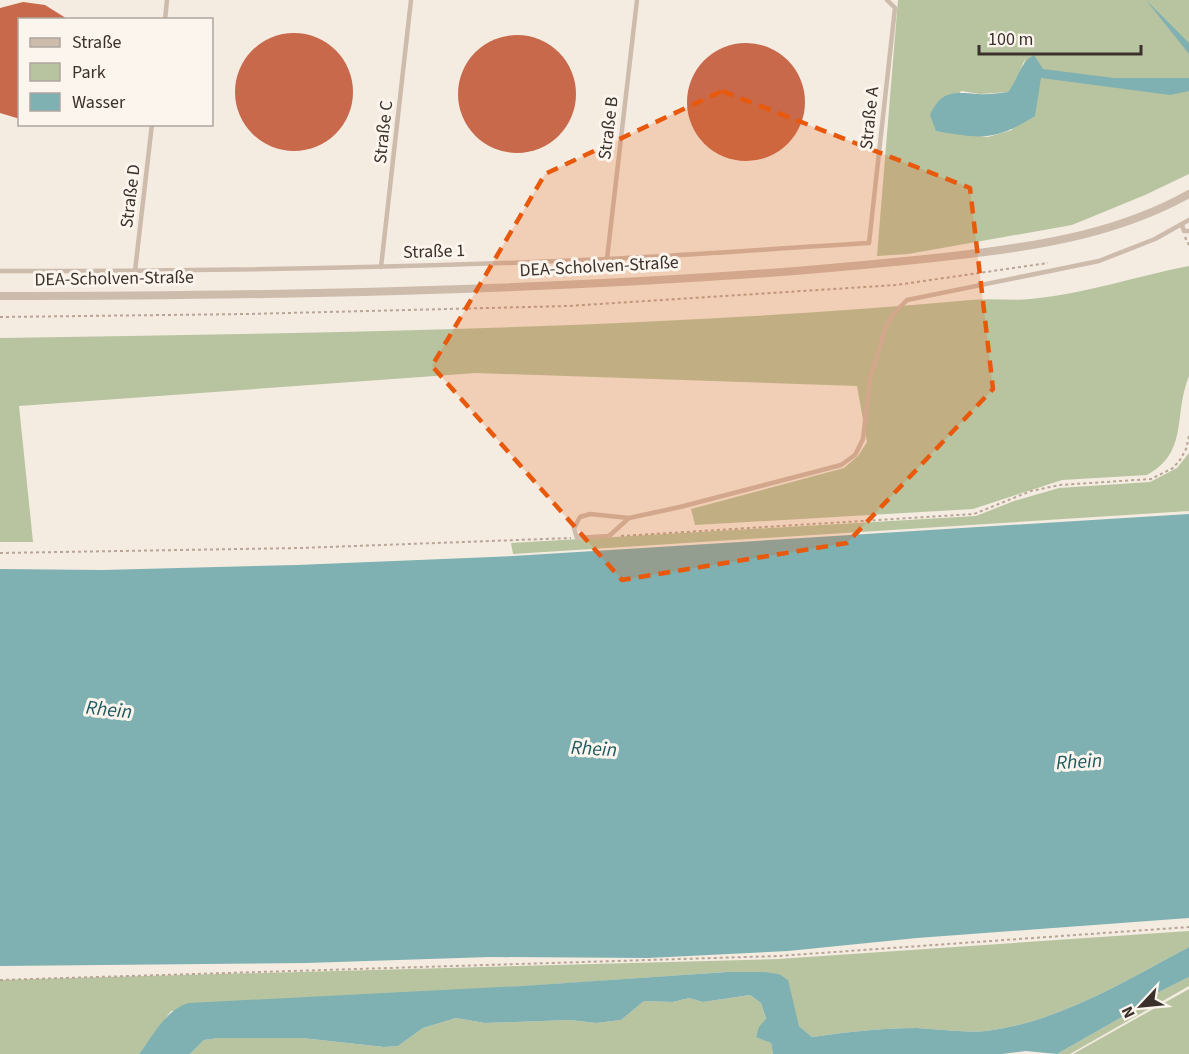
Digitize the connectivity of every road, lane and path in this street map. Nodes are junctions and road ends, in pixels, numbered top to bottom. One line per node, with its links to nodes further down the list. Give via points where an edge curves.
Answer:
1 (167, 0): 5 (lane)
2 (411, 0): 14 (lane, Straße C)
3 (637, 0): 12 (lane, Straße B)
4 (887, 0): 11 (lane, Straße A, via 895,8)
5 (165, 18)
6 (152, 126): 16 (lane, Straße D)
7 (1189, 194): 17 (street, DEA-Scholven-Straße, via 1112,228 1019,248 903,262 552,285)
8 (1189, 220): 9 (lane)
9 (1182, 225): 10 (lane, via 1184,231); 20 (lane, via 1099,261 908,300 886,326 870,379 863,439 855,454 841,465)
10 (1189, 231)
11 (868, 243): 12 (lane, Straße 1)
12 (607, 259): 14 (lane, Straße 1)
13 (1050, 262): 18 (path, via 896,285 568,306)
14 (381, 267): 16 (lane, Straße 1)
15 (0, 271): 16 (lane, Straße 1)
16 (135, 271)
17 (0, 296)
18 (0, 317)
19 (1189, 436): 21 (path, via 1173,468 1151,479 1060,485 1031,491 974,514)
20 (629, 518): 21 (lane); 22 (lane, via 590,514 580,517 574,528)
21 (609, 536): 22 (lane)
22 (577, 538): 23 (path)
23 (0, 553)
24 (1189, 927): 25 (path, via 778,956)
25 (0, 980)

